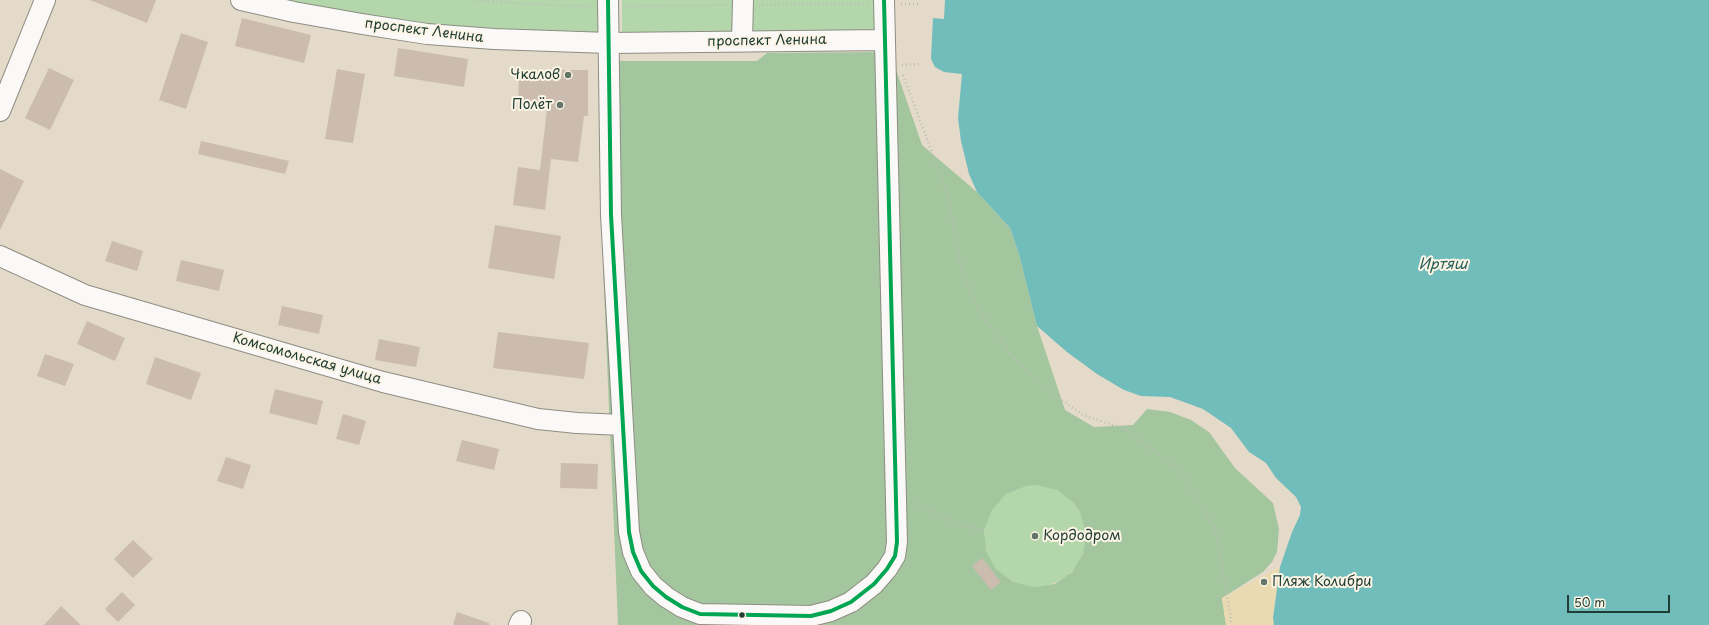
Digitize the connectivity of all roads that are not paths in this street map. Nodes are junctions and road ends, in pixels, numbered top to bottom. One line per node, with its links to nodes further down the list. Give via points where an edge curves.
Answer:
1 (45, 0): 9 (street)
2 (241, 0): 8 (street, проспект Ленина, via 294,12 427,34)
3 (743, 2): 7 (street)
4 (884, 2): 6 (street)
5 (608, 3): 8 (street)
6 (885, 40): 7 (street, проспект Ленина); 13 (street, via 898,542 895,556 887,569 874,584 851,602 831,611)
7 (742, 42): 8 (street, проспект Ленина)
8 (609, 43): 11 (street, via 611,215)
9 (0, 111)
10 (0, 256): 11 (street, Комсомольская улица, via 85,295 383,382 538,419 577,424)
11 (623, 425): 12 (street, via 629,532 633,552 641,571 653,586)
12 (700, 620): 13 (street)
13 (790, 620)

